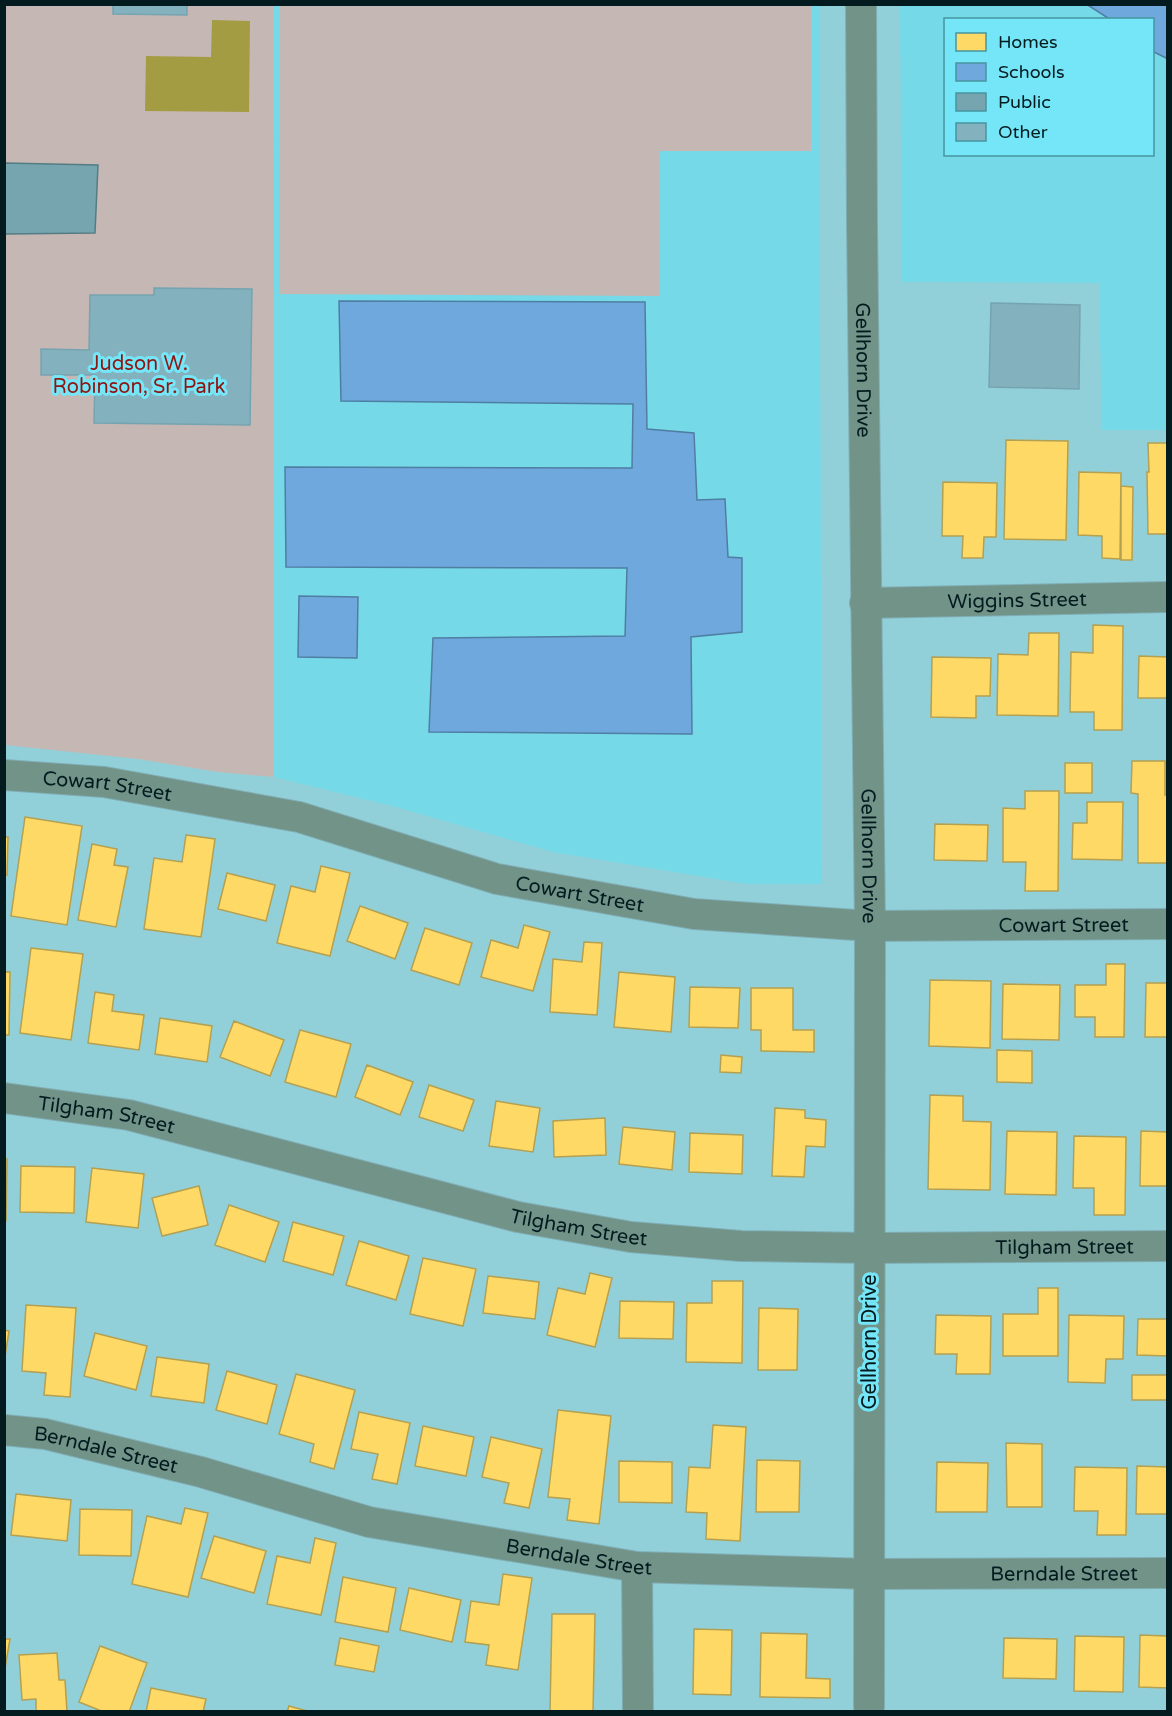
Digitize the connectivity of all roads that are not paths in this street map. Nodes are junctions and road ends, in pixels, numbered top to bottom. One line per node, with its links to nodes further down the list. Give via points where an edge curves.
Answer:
1 (861, 4): 3 (street, Gellhorn Drive)
2 (1167, 597): 3 (street, Wiggins Street)
3 (865, 603): 6 (street, Gellhorn Drive)
4 (4, 775): 6 (street, Cowart Street, via 104,782 299,817 497,879 694,914)
5 (1167, 924): 6 (street, Cowart Street)
6 (870, 926): 9 (street, Gellhorn Drive)
7 (4, 1098): 9 (street, Tilgham Street, via 129,1115 518,1217 631,1237 741,1246)
8 (1167, 1246): 9 (street, Tilgham Street)
9 (869, 1248): 13 (street, Gellhorn Drive)
10 (4, 1430): 11 (street, Berndale Street, via 45,1434 190,1470 369,1522)
11 (637, 1567): 13 (street, Berndale Street); 15 (street)
12 (1167, 1573): 13 (street, Berndale Street)
13 (869, 1574): 14 (street, Gellhorn Drive)
14 (869, 1707)
15 (638, 1712)

